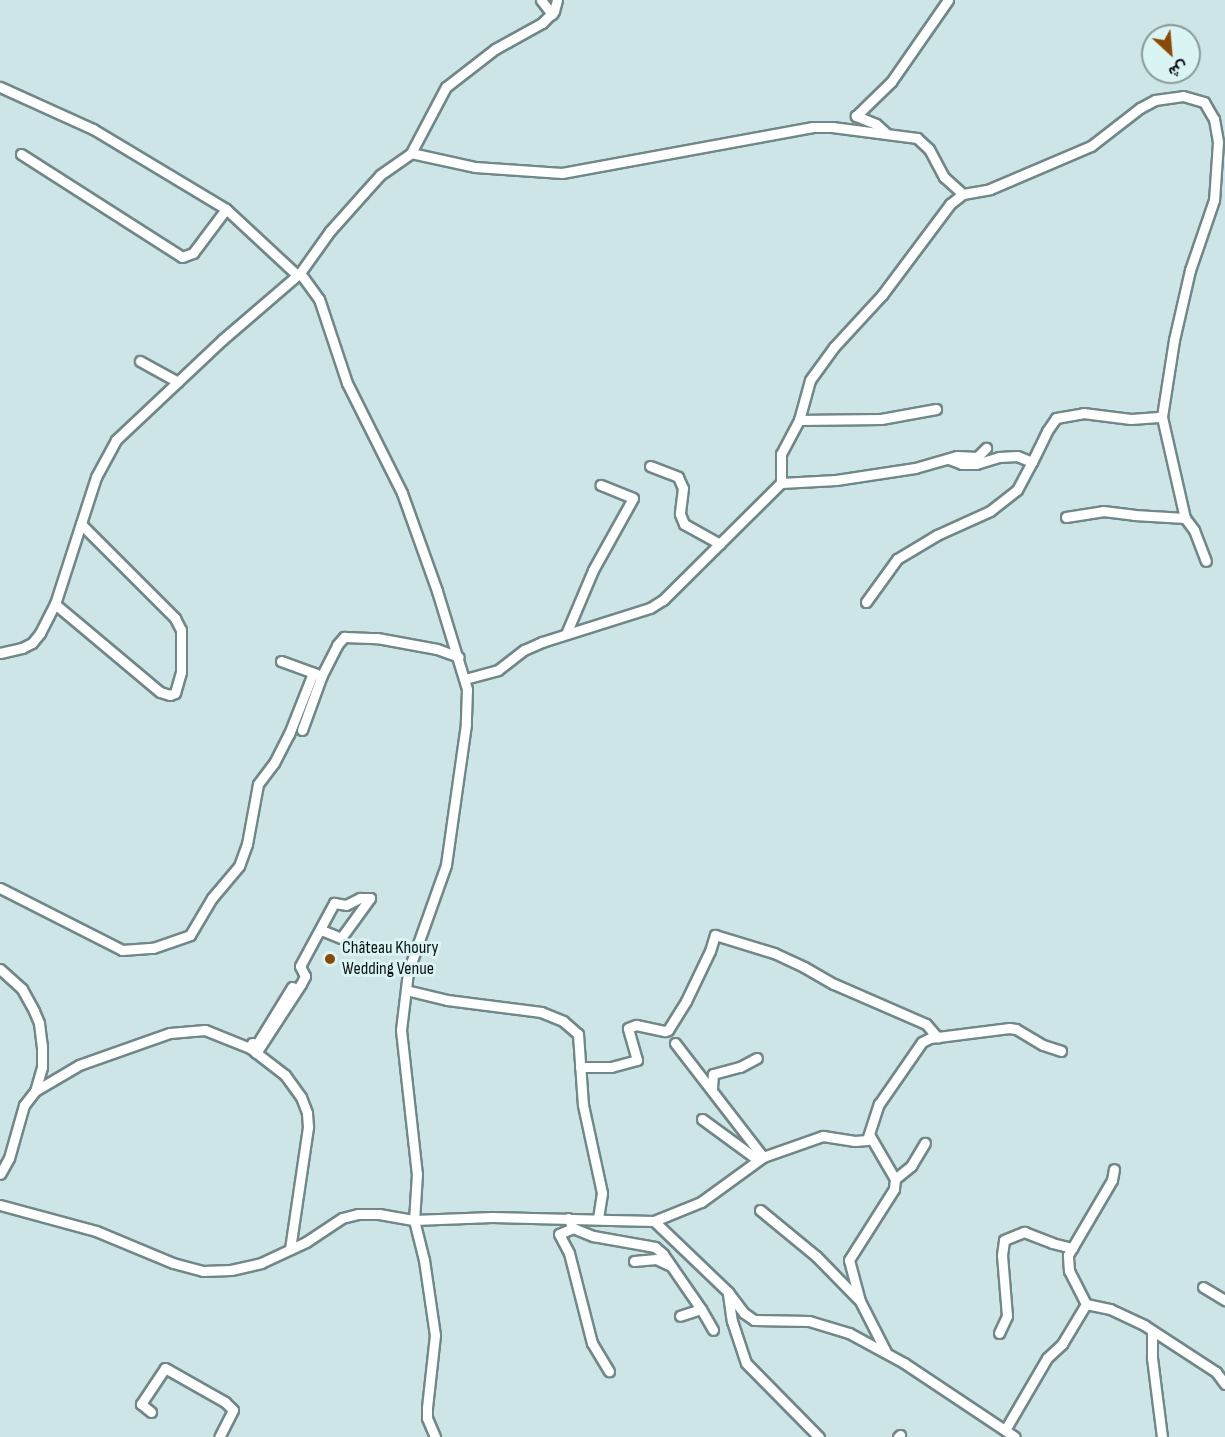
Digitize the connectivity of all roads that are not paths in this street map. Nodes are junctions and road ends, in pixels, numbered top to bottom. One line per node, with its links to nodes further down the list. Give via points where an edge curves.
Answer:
1 (541, 0): 4 (street)
2 (557, 0): 4 (street)
3 (948, 0): 6 (street, via 891,82 856,116)
4 (552, 14): 7 (street, via 495,49 446,87)
5 (0, 87): 10 (street, via 93,129)
6 (885, 132): 7 (street, via 813,127 562,173 469,166); 9 (street, via 921,140 944,177)
7 (411, 153): 11 (street, via 380,175)
8 (21, 154): 10 (street, via 182,257 193,253)
9 (963, 194): 15 (street, via 990,189 1091,146 1155,100 1183,96 1198,99 1210,109 1218,142 1214,200 1190,270); 16 (street, via 950,204 882,295 834,347 810,380)
10 (226, 209): 11 (street)
11 (298, 274): 13 (street); 32 (street, via 319,299 346,382 402,494)
12 (140, 361): 13 (street)
13 (178, 382): 25 (street, via 114,443 96,477)
14 (936, 409): 16 (street, via 881,419)
15 (1162, 417): 19 (street, via 1131,419 1083,413 1056,418); 24 (street)
16 (799, 420): 21 (street, via 781,454)
17 (986, 448): 18 (street, via 978,457)
18 (949, 459): 19 (street, via 976,464 1017,456); 21 (street, via 836,480)
19 (1032, 462): 28 (street, via 1017,490 990,511 937,535 897,560)
20 (650, 466): 26 (street, via 678,477 683,488 680,514 684,524)
21 (781, 483): 26 (street)
22 (600, 485): 30 (street, via 633,498 593,570)
23 (1066, 517): 24 (street, via 1103,511)
24 (1185, 518): 27 (street)
25 (81, 524): 29 (street); 29 (street, via 175,618 181,630 181,672 175,693 170,696 160,692)
26 (720, 544): 30 (street, via 657,604)
27 (1206, 561)
28 (866, 602)
29 (55, 604): 31 (street, via 32,643)
30 (566, 634): 35 (street, via 524,650 498,670)
31 (0, 653)
32 (459, 657): 34 (street, via 437,649 351,636 339,641); 35 (street)
33 (281, 661): 34 (street)
34 (318, 674): 36 (street); 37 (street, via 274,763 258,784 239,866 212,898 190,936 153,948 122,950)
35 (465, 679): 41 (street, via 466,724 446,865 408,972)
36 (302, 730)
37 (0, 888)
38 (321, 930): 38 (street, via 334,903 346,905 370,898 341,938); 46 (street, via 300,966 305,976 302,984)
39 (0, 969): 50 (street, via 22,989 39,1023 42,1067)
40 (292, 987): 43 (street, via 257,1044)
41 (406, 990): 48 (street, via 447,1000 541,1012 556,1018 578,1034); 62 (street, via 401,1030 417,1174)
42 (938, 1038): 45 (street, via 1016,1029); 48 (street, via 926,1024 774,953 715,935 679,1015 668,1030 636,1025 628,1028 637,1059 611,1067); 52 (street, via 922,1042 879,1104)
43 (241, 1043): 46 (street); 50 (street, via 205,1030 170,1033 79,1065)
44 (675, 1043): 49 (street)
45 (1061, 1051)
46 (256, 1053): 66 (street, via 275,1065 294,1086 307,1113)
47 (757, 1058): 49 (street, via 713,1074)
48 (580, 1067): 61 (street, via 586,1128 602,1193)
49 (712, 1088): 54 (street)
50 (35, 1091): 56 (street, via 24,1105 9,1158)
51 (702, 1119): 54 (street)
52 (870, 1136): 54 (street, via 863,1142 823,1136); 57 (street)
53 (926, 1143): 57 (street, via 911,1166)
54 (761, 1158): 63 (street, via 701,1202)
55 (1114, 1169): 65 (street, via 1112,1180)
56 (0, 1174)
57 (895, 1179): 72 (street, via 894,1189 849,1260)
58 (0, 1205): 66 (street, via 96,1231 202,1271 246,1267)
59 (760, 1210): 72 (street, via 816,1256)
60 (568, 1218): 61 (street); 62 (street); 64 (street)
61 (598, 1219): 63 (street)
62 (414, 1220): 66 (street, via 358,1214 342,1218); 85 (street, via 435,1335 427,1408)
63 (654, 1221): 70 (street)
64 (573, 1228): 68 (street, via 593,1236 656,1247); 80 (street, via 559,1234 569,1253 592,1343)
65 (1072, 1248): 73 (street, via 1068,1255 1069,1271); 78 (street, via 1024,1232 1004,1240 1007,1316)
66 (290, 1249)
67 (634, 1262): 68 (street, via 656,1259)
68 (671, 1264): 74 (street)
69 (1203, 1287): 71 (street)
70 (728, 1292): 79 (street, via 754,1320 809,1321 849,1333); 86 (street, via 734,1328 746,1363)
71 (1225, 1300)
72 (860, 1301): 79 (street)
73 (1086, 1304): 77 (street, via 1110,1309); 83 (street, via 1062,1344 1047,1358)
74 (701, 1309): 75 (street); 76 (street)
75 (680, 1316)
76 (713, 1330)
77 (1152, 1331): 81 (street, via 1216,1372); 88 (street)
78 (999, 1333)
79 (886, 1353): 83 (street)
80 (609, 1371)
81 (1225, 1384)
82 (152, 1412): 84 (street, via 141,1404 165,1368 233,1410)
83 (1005, 1430): 87 (street)
84 (219, 1437)
85 (435, 1437)
86 (819, 1437)
87 (1016, 1437)
88 (1162, 1437)

